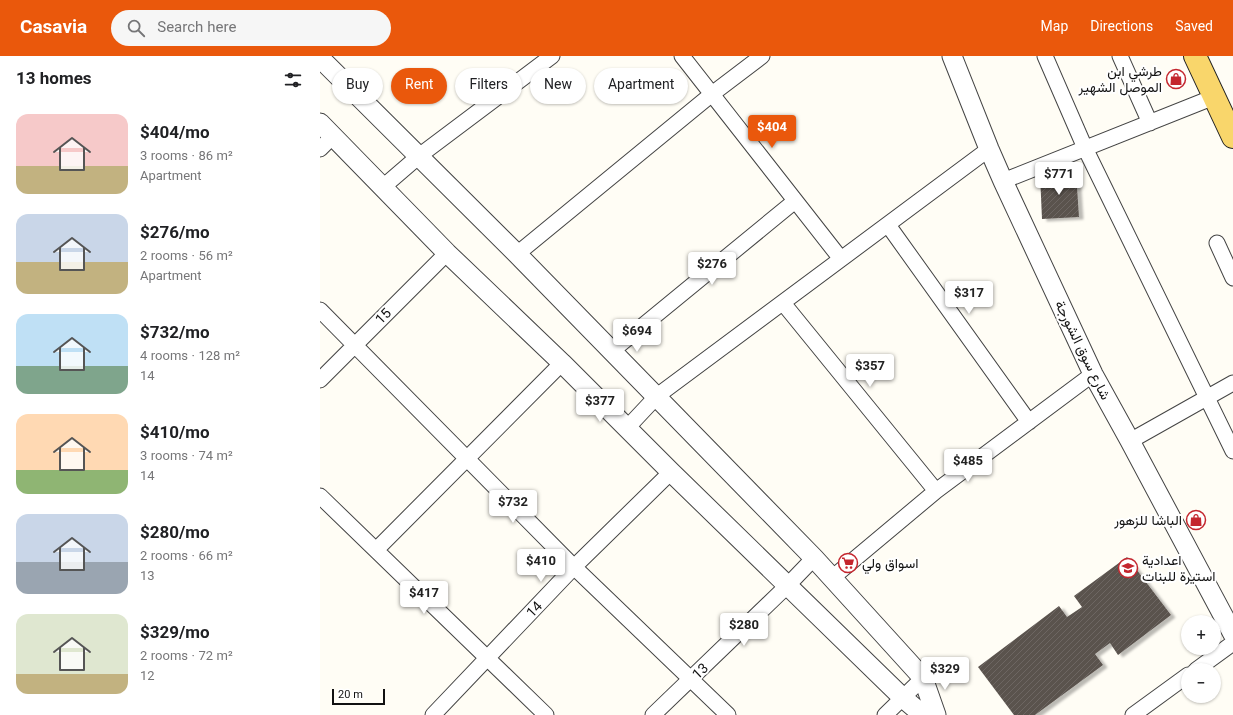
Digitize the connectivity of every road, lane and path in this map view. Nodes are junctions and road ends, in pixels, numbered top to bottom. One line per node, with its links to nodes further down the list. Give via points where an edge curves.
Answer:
1 (552, 56): 16 (street)
2 (682, 56): 9 (street)
3 (762, 56): 9 (street)
4 (952, 56): 15 (street, شارع سوق الشورجة)
5 (1045, 56): 14 (street)
6 (1120, 56): 11 (street)
7 (1195, 56): 10 (main road)
8 (320, 58): 16 (street)
9 (712, 94): 19 (street); 23 (street)
10 (1214, 97): 11 (street); 13 (main road)
11 (1150, 123): 14 (street)
12 (324, 136): 18 (street)
13 (1233, 137)
14 (1086, 148): 17 (street); 35 (street)
15 (988, 149): 17 (street, شارع سوق الشورجة); 20 (street)
16 (419, 156): 18 (street); 23 (street)
17 (1003, 181): 31 (street, شارع سوق الشورجة)
18 (383, 187): 22 (street)
19 (795, 201): 24 (street); 29 (street)
20 (888, 224): 24 (street); 36 (street)
21 (1217, 243): 25 (street)
22 (447, 254): 28 (street, 15); 30 (street)
23 (517, 254): 29 (street)
24 (841, 260): 26 (street)
25 (1233, 278)
26 (783, 303): 34 (street); 42 (street)
27 (320, 310): 28 (street)
28 (355, 344): 32 (street, 15); 40 (street)
29 (612, 350): 34 (street)
30 (562, 363): 37 (street); 40 (street)
31 (1093, 374): 36 (street); 38 (street, شارع سوق الشورجة)
32 (320, 380)
33 (1233, 383): 35 (street)
34 (657, 396): 37 (street); 45 (street)
35 (1208, 398): 38 (street); 39 (street)
36 (1029, 422): 42 (street)
37 (627, 428): 41 (street)
38 (1130, 441): 49 (street, شارع سوق الشورجة)
39 (1233, 451)
40 (467, 459): 44 (street); 46 (street)
41 (671, 472): 46 (street, 14); 48 (street)
42 (936, 491): 47 (street)
43 (320, 496): 44 (street)
44 (376, 550): 51 (street)
45 (814, 558): 47 (street); 48 (street, 13)
46 (574, 567): 51 (street, 14); 54 (street)
47 (832, 578): 53 (street)
48 (788, 585): 54 (street, 13); 56 (street)
49 (1233, 634)
50 (1233, 643): 52 (street)
51 (487, 658): 57 (street, 14); 58 (street)
52 (1206, 663)
53 (923, 678): 56 (street); 63 (street)
54 (691, 679): 59 (street, 13); 60 (street)
55 (1181, 680): 64 (street)
56 (903, 698): 61 (street); 62 (street)
57 (433, 715)
58 (546, 715)
59 (653, 715)
60 (728, 715)
61 (885, 715)
62 (923, 715)
63 (936, 715)
64 (1133, 715)

